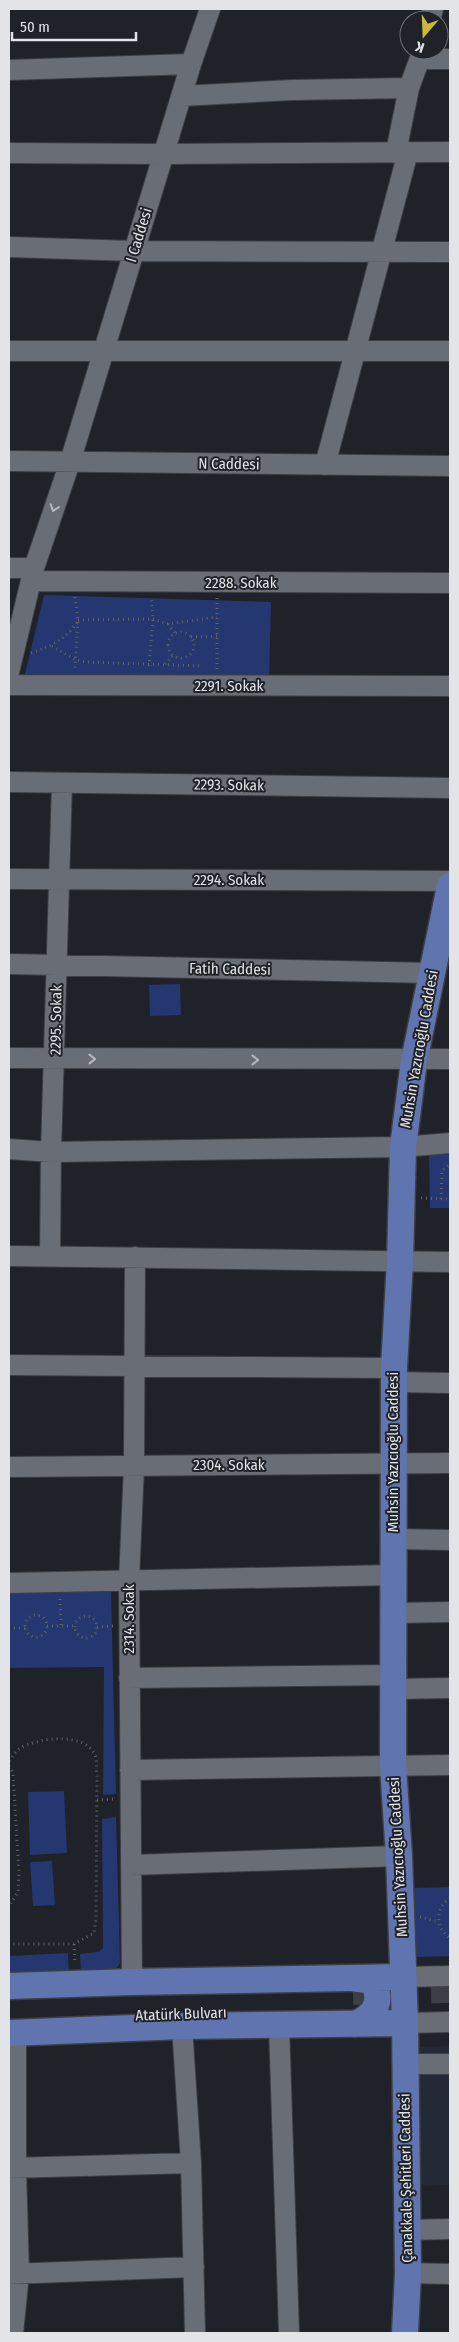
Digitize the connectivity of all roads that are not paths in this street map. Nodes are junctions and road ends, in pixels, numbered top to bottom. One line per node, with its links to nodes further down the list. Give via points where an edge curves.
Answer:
1 (210, 9): 3 (street, I Caddesi)
2 (420, 60): 5 (street)
3 (191, 64): 4 (street); 6 (street, I Caddesi)
4 (9, 70)
5 (409, 88): 6 (street); 7 (street)
6 (182, 96): 10 (street, I Caddesi)
7 (402, 152): 8 (street); 10 (street); 12 (street)
8 (450, 152)
9 (9, 153): 10 (street)
10 (164, 154): 13 (street, I Caddesi)
11 (9, 247): 13 (street)
12 (381, 251): 13 (street); 14 (street); 15 (street)
13 (134, 252): 17 (street, I Caddesi)
14 (450, 252)
15 (354, 350): 17 (street); 18 (street); 21 (street)
16 (9, 351): 17 (street)
17 (104, 351): 20 (street, I Caddesi)
18 (450, 351)
19 (9, 461): 20 (street, N Caddesi)
20 (70, 462): 21 (street, N Caddesi); 24 (street, I Caddesi, one-way to 24)
21 (325, 465): 22 (street, N Caddesi)
22 (450, 466)
23 (9, 568): 24 (street, 2288. Sokak)
24 (33, 575): 25 (street, 2288. Sokak, via 217,583); 26 (street, I Caddesi)
25 (450, 583)
26 (9, 673): 27 (street, 2291. Sokak, via 216,687)
27 (450, 686)
28 (9, 782): 29 (street, 2293. Sokak)
29 (62, 783): 30 (street, 2293. Sokak); 32 (street, 2295. Sokak)
30 (450, 788)
31 (9, 879): 32 (street, 2294. Sokak)
32 (59, 880): 33 (street, 2294. Sokak); 36 (street, 2295. Sokak)
33 (450, 881)
34 (450, 886): 37 (main road, Muhsin Yazıcıoğlu Caddesi)
35 (9, 964): 36 (street, Fatih Caddesi)
36 (57, 965): 37 (street, Fatih Caddesi); 39 (street, 2295. Sokak)
37 (441, 972): 41 (main road, Muhsin Yazıcıoğlu Caddesi)
38 (9, 1058): 39 (street)
39 (55, 1059): 41 (street, one-way to 41); 45 (street, 2295. Sokak)
40 (450, 1059): 41 (street)
41 (414, 1060): 43 (main road, Muhsin Yazıcıoğlu Caddesi)
42 (450, 1143): 43 (street)
43 (403, 1148): 45 (street); 49 (main road, Muhsin Yazıcıoğlu Caddesi)
44 (9, 1149): 45 (street)
45 (51, 1152): 47 (street, 2295. Sokak)
46 (9, 1256): 47 (street)
47 (50, 1256): 48 (street)
48 (135, 1257): 49 (street); 52 (street, 2314. Sokak)
49 (400, 1261): 50 (street); 53 (main road, Muhsin Yazıcıoğlu Caddesi)
50 (450, 1262)
51 (9, 1365): 52 (street)
52 (134, 1366): 53 (street); 57 (street, 2314. Sokak)
53 (394, 1375): 54 (street); 56 (main road, Muhsin Yazıcıoğlu Caddesi)
54 (450, 1383)
55 (450, 1463): 56 (street, 2304. Sokak)
56 (393, 1464): 57 (street, 2304. Sokak); 59 (main road, Muhsin Yazıcıoğlu Caddesi)
57 (134, 1466): 58 (street, 2304. Sokak); 62 (street, 2314. Sokak)
58 (9, 1467)
59 (393, 1540): 60 (street); 61 (main road, Muhsin Yazıcıoğlu Caddesi)
60 (450, 1540)
61 (393, 1575): 62 (street); 64 (main road, Muhsin Yazıcıoğlu Caddesi)
62 (129, 1581): 63 (street); 66 (street, 2314. Sokak)
63 (9, 1583)
64 (393, 1612): 65 (street); 67 (main road, Muhsin Yazıcıoğlu Caddesi)
65 (450, 1612)
66 (130, 1678): 67 (street); 71 (street, 2314. Sokak)
67 (393, 1682): 68 (street); 70 (main road, Muhsin Yazıcıoğlu Caddesi)
68 (450, 1688)
69 (450, 1765): 70 (street)
70 (393, 1766): 71 (street); 72 (main road, Muhsin Yazıcıoğlu Caddesi)
71 (130, 1770): 73 (street, 2314. Sokak)
72 (399, 1856): 73 (street); 75 (main road, Muhsin Yazıcıoğlu Caddesi)
73 (131, 1865): 76 (street, 2314. Sokak)
74 (450, 1976): 75 (street)
75 (403, 1977): 79 (main road); 81 (main road, Muhsin Yazıcıoğlu Caddesi)
76 (132, 1982): 77 (main road); 79 (main road)
77 (9, 1986)
78 (9, 1998): 79 (main road, Atatürk Bulvarı)
79 (353, 2000): 81 (main road); 82 (main road); 84 (main road, Atatürk Bulvarı)
80 (450, 2022): 81 (street)
81 (405, 2023): 85 (main road, Çanakkale Şehitleri Caddesi)
82 (279, 2025): 83 (main road); 97 (street)
83 (182, 2026): 84 (main road); 87 (street)
84 (11, 2029): 88 (street)
85 (405, 2064): 86 (street); 90 (main road, Çanakkale Şehitleri Caddesi)
86 (450, 2064)
87 (191, 2163): 88 (street); 91 (street)
88 (12, 2168): 93 (street)
89 (450, 2229): 90 (street)
90 (406, 2230): 92 (main road, Çanakkale Şehitleri Caddesi)
91 (194, 2267): 93 (street); 96 (street)
92 (408, 2273): 94 (street); 98 (main road, Çanakkale Şehitleri Caddesi)
93 (14, 2274): 95 (street)
94 (450, 2274)
95 (13, 2333)
96 (195, 2333)
97 (289, 2333)
98 (405, 2333)

